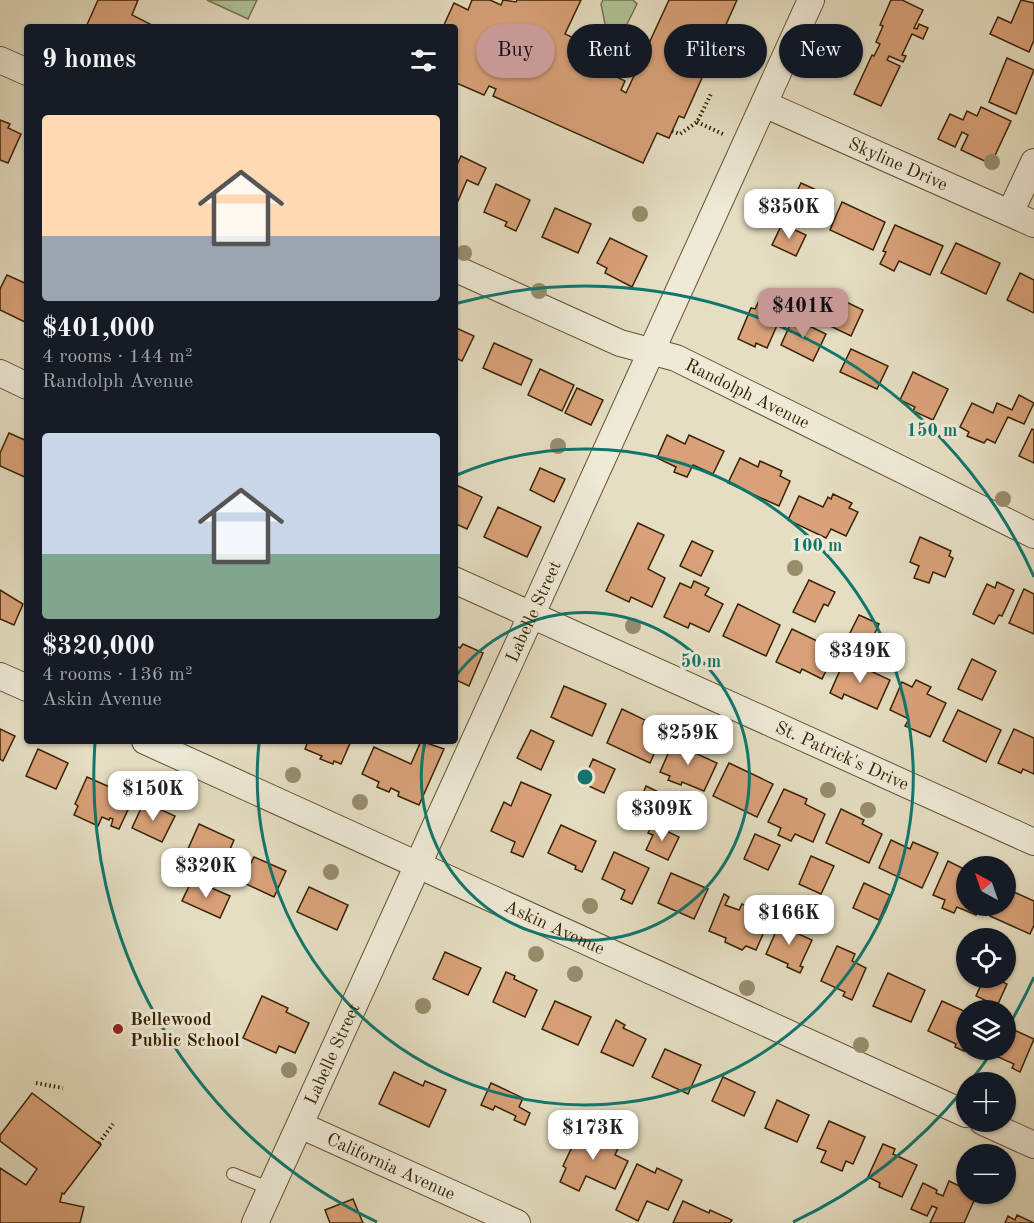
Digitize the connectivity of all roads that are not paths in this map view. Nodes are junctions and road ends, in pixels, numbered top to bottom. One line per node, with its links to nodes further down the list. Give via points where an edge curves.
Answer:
1 (811, 0): 4 (street, Labelle Street)
2 (0, 60): 3 (street)
3 (24, 71)
4 (764, 104): 6 (street, Skyline Drive); 9 (street, Labelle Street)
5 (1034, 162): 6 (street)
6 (1010, 213): 7 (street, Skyline Drive)
7 (1034, 224)
8 (458, 270): 9 (street, Randolph Avenue, via 620,343)
9 (652, 351): 12 (street, Randolph Avenue, via 676,358); 14 (street, Labelle Street)
10 (0, 374): 11 (street)
11 (24, 385)
12 (1034, 535)
13 (458, 582): 14 (street, St. Patrick's Drive)
14 (532, 615): 18 (street, St. Patrick's Drive); 19 (street, Labelle Street)
15 (0, 676): 16 (street)
16 (24, 687)
17 (152, 744): 19 (street, Askin Avenue)
18 (1034, 842)
19 (418, 864): 20 (street, Askin Avenue); 21 (street, Labelle Street)
20 (956, 1109)
21 (300, 1125): 25 (street, Labelle Street); 27 (street, California Avenue)
22 (1006, 1132): 23 (street)
23 (1034, 1145)
24 (233, 1174): 25 (lane)
25 (271, 1189): 26 (street, Labelle Street)
26 (255, 1223)
27 (517, 1223)

